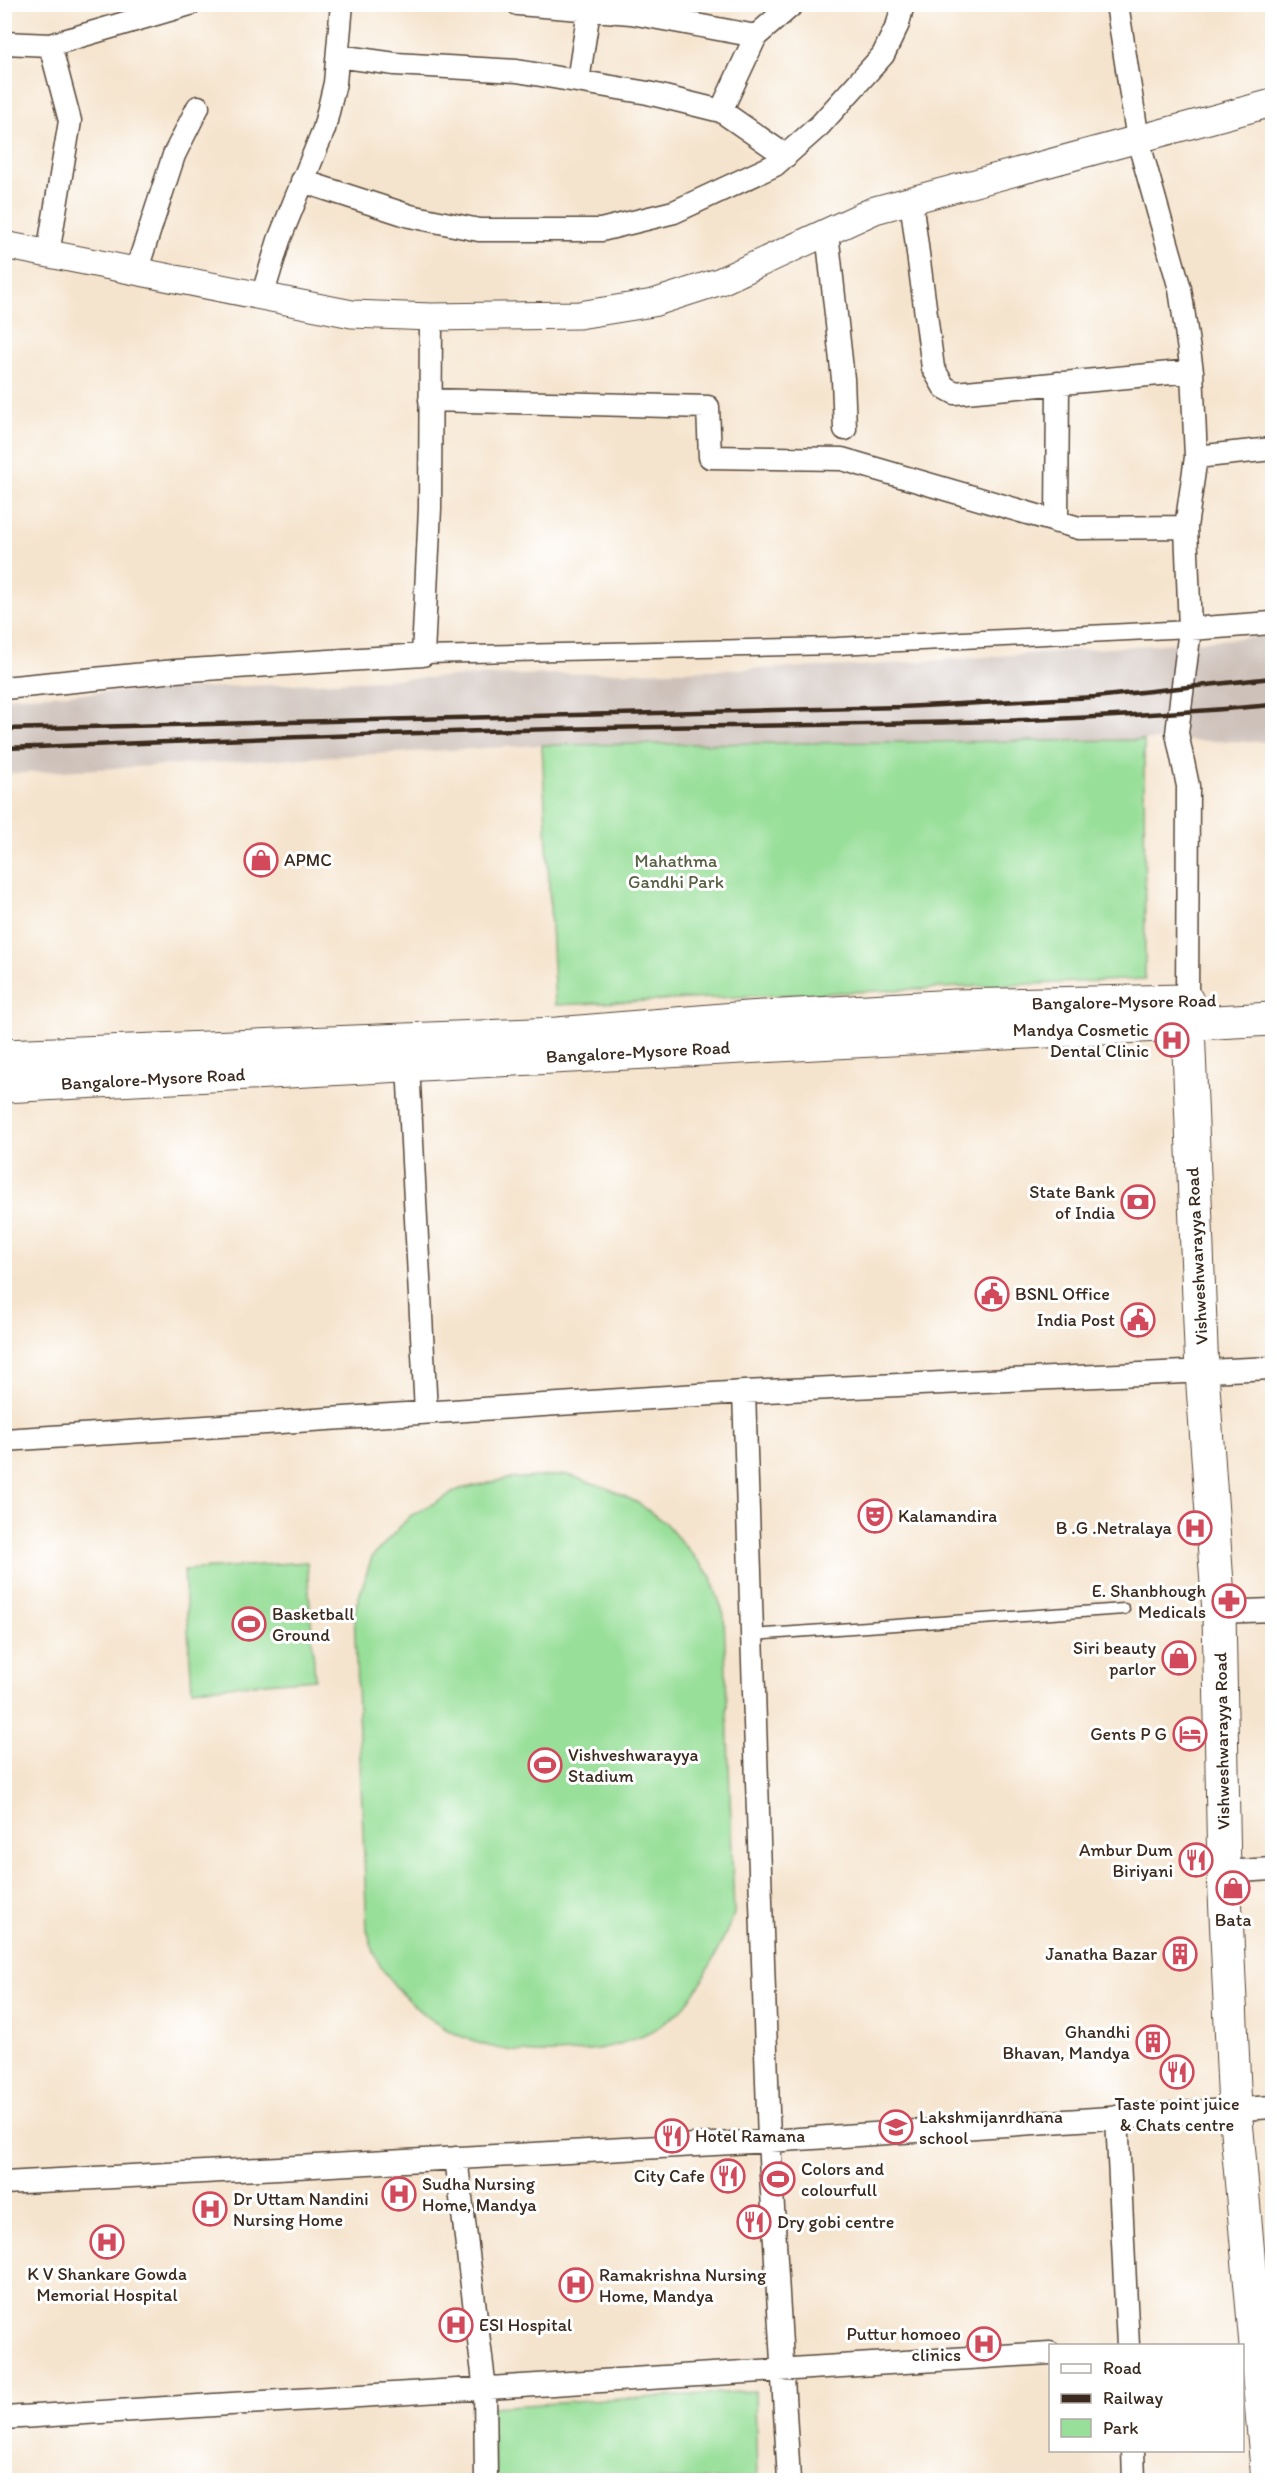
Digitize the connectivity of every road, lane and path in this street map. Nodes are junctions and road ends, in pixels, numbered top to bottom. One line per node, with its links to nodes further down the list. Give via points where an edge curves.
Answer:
1 (190, 4): 10 (street)
2 (342, 4): 11 (street)
3 (518, 4): 7 (street)
4 (793, 4): 8 (street)
5 (903, 4): 17 (street, via 883,55 820,126)
6 (1117, 4): 16 (street)
7 (577, 8): 8 (street); 12 (street)
8 (756, 36): 15 (street)
9 (4, 43): 10 (street)
10 (50, 45): 22 (street, via 70,121)
11 (338, 57): 12 (street, via 517,71); 18 (street, via 324,129)
12 (578, 81): 15 (street)
13 (1272, 103): 16 (street)
14 (198, 106): 23 (street, via 174,155)
15 (721, 111): 17 (street)
16 (1138, 140): 19 (street); 26 (street, via 1180,290)
17 (786, 156): 18 (street, via 775,165 674,212 602,230 479,230 410,216)
18 (302, 181): 24 (street)
19 (911, 200): 20 (street, via 875,210); 27 (street, via 933,368 938,380 955,393)
20 (826, 232): 25 (street, via 721,281 653,303 579,315); 29 (street, via 843,379)
21 (4, 245): 22 (street)
22 (48, 254): 23 (street)
23 (136, 272): 24 (street)
24 (262, 297): 25 (street, via 352,314)
25 (431, 317): 28 (street)
26 (1192, 371): 27 (street); 31 (street)
27 (1058, 383): 32 (street)
28 (430, 400): 32 (street, via 708,407 710,457 842,459); 36 (street)
29 (844, 429)
30 (1272, 449): 31 (street)
31 (1196, 457): 33 (street)
32 (1057, 522): 33 (street, via 1079,528)
33 (1186, 527): 35 (street)
34 (1272, 623): 35 (street)
35 (1190, 629): 36 (street, via 837,646); 39 (street, via 1177,733 1188,786)
36 (423, 655): 37 (street, via 174,671)
37 (4, 688)
38 (1272, 997): 39 (main road, Bangalore-Mysore Road)
39 (1186, 1012): 40 (main road, Bangalore-Mysore Road); 41 (main road, Bangalore-Mysore Road, via 955,1006 557,1034); 42 (main road, Bangalore-Mysore Road); 45 (main road, Vishweshwarayya Road)
40 (1272, 1020)
41 (4, 1056)
42 (408, 1065): 43 (main road, Bangalore-Mysore Road); 47 (street)
43 (4, 1086)
44 (1272, 1368): 45 (street)
45 (1202, 1372): 46 (street); 51 (main road, Vishweshwarayya Road)
46 (744, 1392): 47 (street); 52 (street)
47 (426, 1412): 48 (street)
48 (4, 1440)
49 (1124, 1610): 52 (lane)
50 (1272, 1610): 51 (street)
51 (1220, 1612): 54 (main road, Vishweshwarayya Road)
52 (752, 1635): 58 (street)
53 (1272, 1869): 54 (street)
54 (1224, 1872): 56 (main road, Vishweshwarayya Road)
55 (1272, 2107): 56 (street)
56 (1235, 2109): 57 (street); 62 (main road, Vishweshwarayya Road)
57 (1117, 2117): 58 (street); 61 (street)
58 (769, 2141): 59 (street); 64 (street)
59 (456, 2158): 60 (street); 65 (street)
60 (4, 2183)
61 (1128, 2344)
62 (1256, 2346): 68 (main road, Vishweshwarayya Road)
63 (1049, 2354): 64 (street)
64 (783, 2368): 65 (street); 70 (street)
65 (485, 2389): 66 (street); 69 (street)
66 (4, 2418)
67 (1133, 2452): 71 (street)
68 (1269, 2462)
69 (486, 2481)
70 (789, 2481)
71 (1134, 2481)

